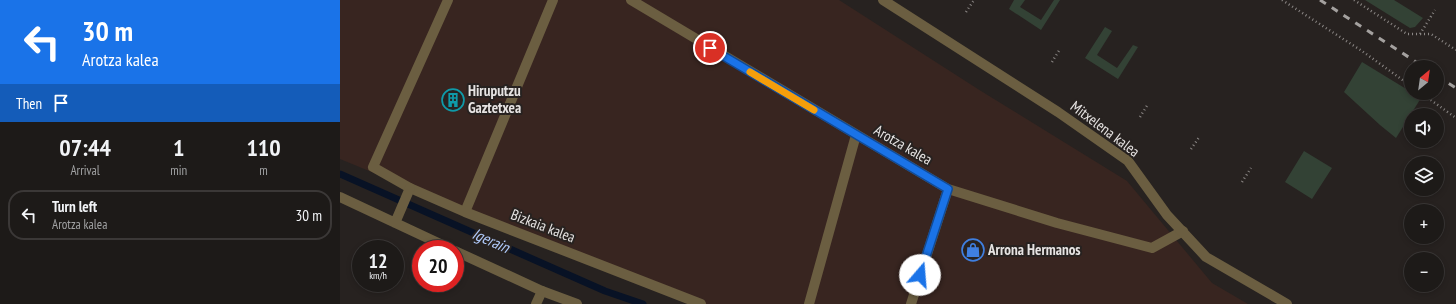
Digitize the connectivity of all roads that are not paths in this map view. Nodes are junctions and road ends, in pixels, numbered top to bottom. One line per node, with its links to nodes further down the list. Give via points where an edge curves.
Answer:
1 (448, 0): 6 (street, Bizkaia kalea, via 373,167)
2 (553, 0): 9 (street)
3 (630, 0): 5 (street, Arotza kalea)
4 (883, 0): 11 (street, Mitxelena kalea, via 1058,112 1128,161 1167,215)
5 (856, 135): 7 (street, Arotza kalea); 19 (street)
6 (410, 188): 9 (street, Bizkaia kalea); 10 (street)
7 (948, 189): 11 (street, Arotza kalea, via 1057,223 1152,248); 20 (street)
8 (340, 197): 10 (street)
9 (465, 212): 18 (street, Bizkaia kalea)
10 (395, 223): 12 (street)
11 (1183, 231): 21 (street, Mitxelena kalea, via 1206,257)
12 (432, 240)
13 (464, 255): 14 (street)
14 (542, 291): 15 (street); 16 (street)
15 (557, 301): 17 (street)
16 (536, 304)
17 (577, 304)
18 (701, 304)
19 (809, 304)
20 (911, 304)
21 (1287, 304)

